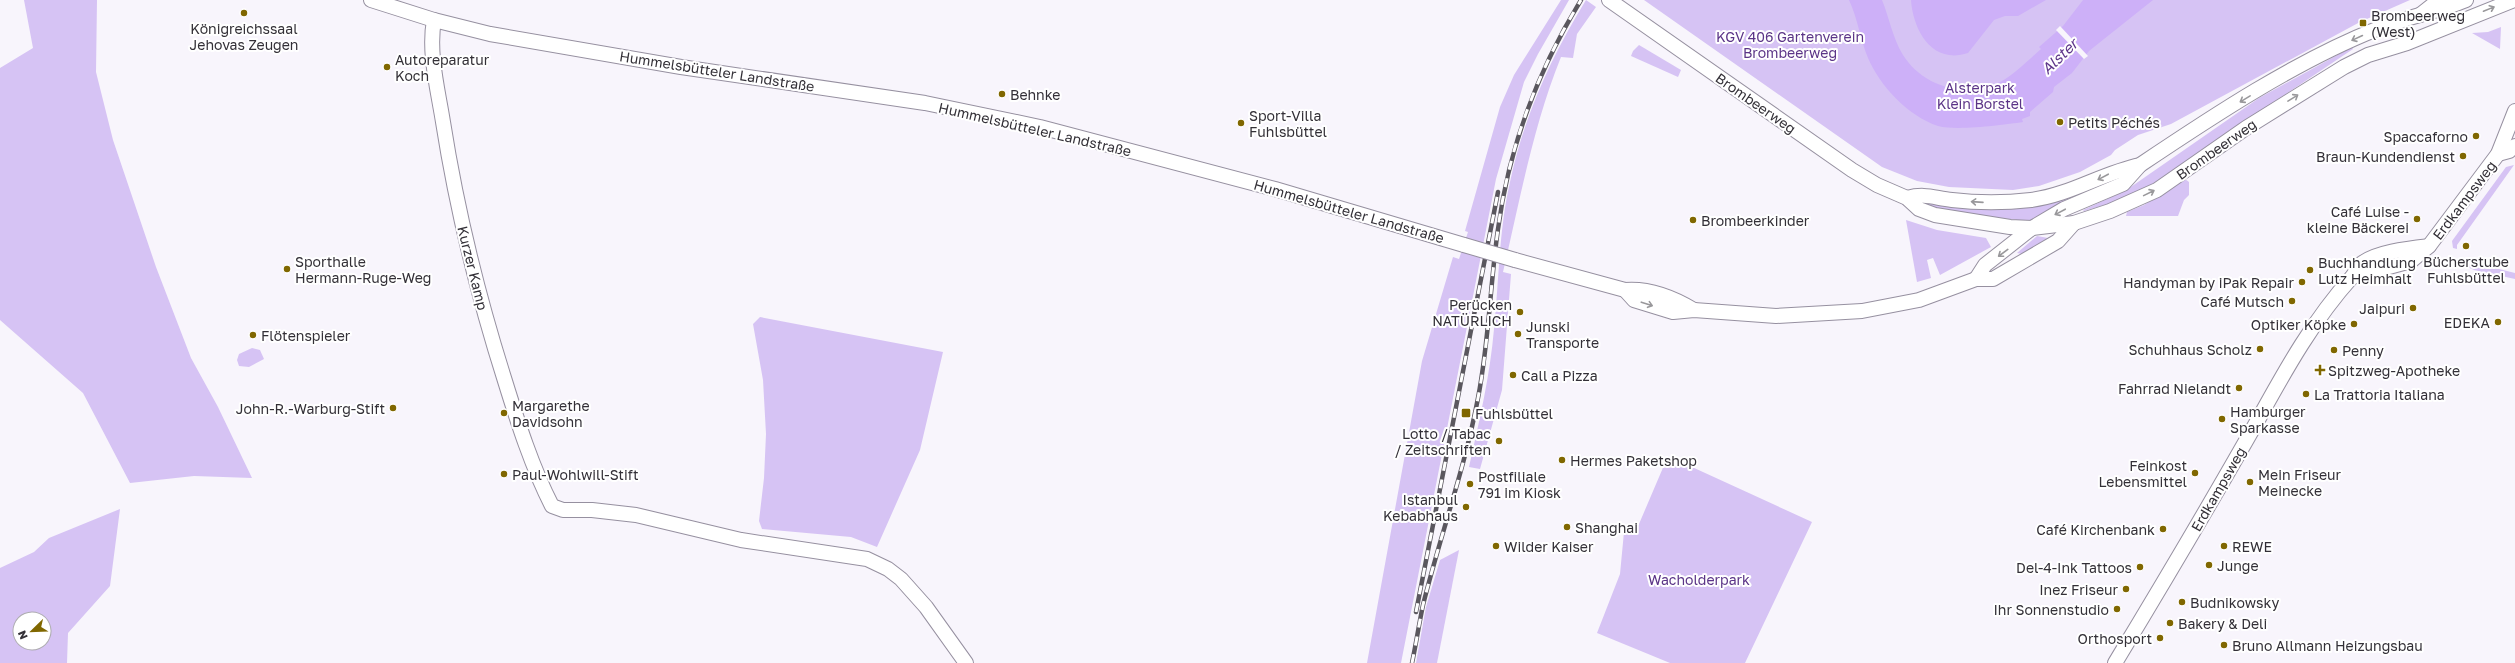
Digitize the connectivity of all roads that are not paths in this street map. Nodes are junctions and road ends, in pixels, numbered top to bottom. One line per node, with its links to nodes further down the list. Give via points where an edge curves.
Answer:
1 (370, 0): 7 (main road, Hummelsbütteler Landstraße)
2 (1609, 0): 12 (main road, Brombeerweg, via 1852,170 1877,185)
3 (2439, 0): 6 (main road)
4 (2466, 0): 6 (main road, Brombeerweg, via 2436,12)
5 (2514, 0): 13 (main road, Brombeerweg, one-way to 5, via 2110,211 2156,190 2246,128 2344,67 2368,55 2406,43)
6 (2420, 15): 11 (main road, Brombeerweg, one-way to 11, via 2377,28 2324,54 2265,87)
7 (434, 20): 15 (main road, Hummelsbütteler Landstraße, bridge, via 490,34 925,104 1040,127 1275,189 1625,290 1634,300 1673,312 1694,310 1776,316 1862,311 1919,300); 16 (main road, Kurzer Kamp, via 431,37 437,82 453,186 470,264 516,418 552,506 563,510 636,515 735,539 867,559 888,569 901,579 926,607)
8 (2515, 111): 10 (main road, Erdkampsweg)
9 (2515, 146): 10 (main road, Erdkampsweg)
10 (2498, 154): 17 (main road, Erdkampsweg, via 2429,246 2377,256 2360,264 2337,293 2289,365)
11 (2140, 165): 12 (main road, Brombeerweg, one-way to 12, via 2116,170 2077,188 2033,200 1990,203 1951,200 1922,194); 14 (main road, one-way to 14, via 2123,184 2064,209)
12 (1907, 198): 14 (main road, Brombeerweg, via 1919,209 1942,217 1990,225)
13 (2074, 223): 14 (main road, Brombeerweg); 15 (main road, Hummelsbütteler Landstraße, via 2058,241 1993,279)
14 (2032, 228): 15 (main road, one-way to 15, via 1985,265)
15 (1976, 279)
16 (966, 663)
17 (2115, 663)

